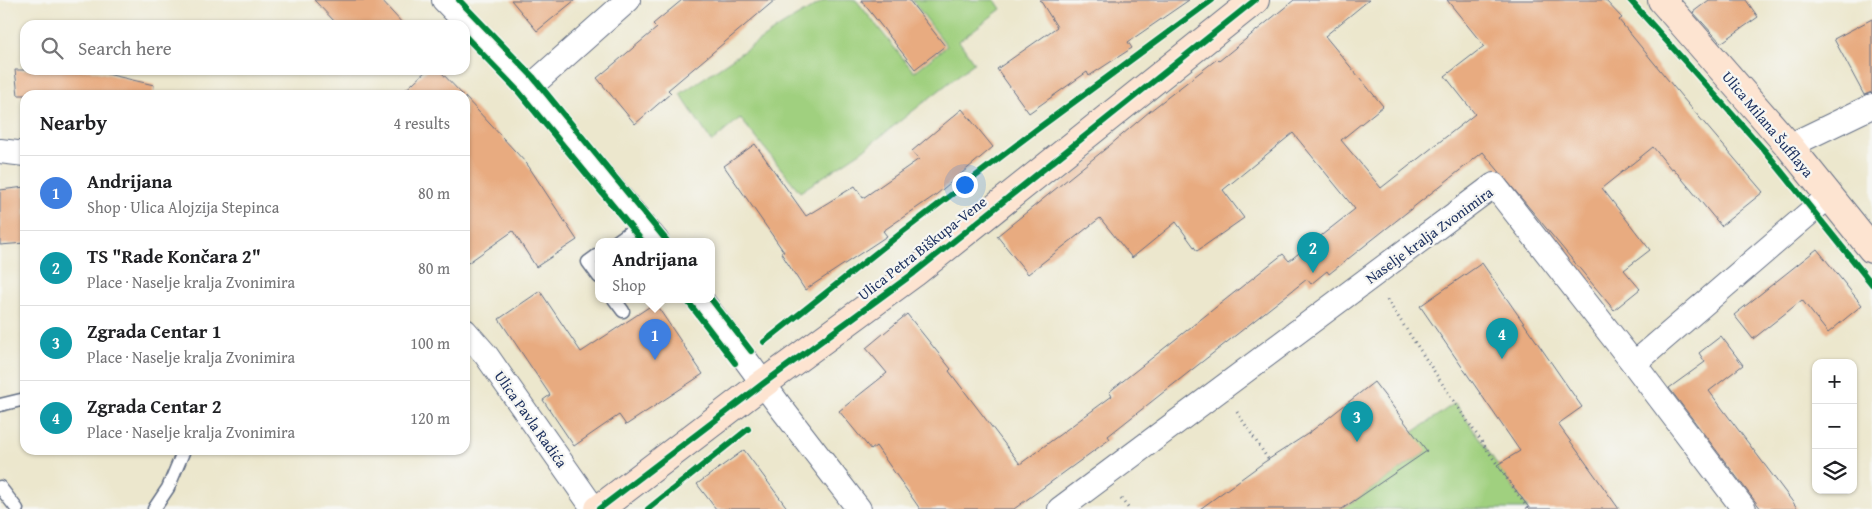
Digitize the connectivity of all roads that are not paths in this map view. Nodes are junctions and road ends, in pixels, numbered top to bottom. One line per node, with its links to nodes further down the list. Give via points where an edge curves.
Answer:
1 (444, 0): 5 (street)
2 (628, 0): 7 (street)
3 (1255, 0): 24 (main road, Ulica Petra Biškupa-Vene, via 914,272)
4 (1662, 0): 9 (main road, Ulica Milana Šufflaya)
5 (463, 20)
6 (470, 27): 7 (street)
7 (529, 88): 13 (street)
8 (1872, 106): 9 (street)
9 (1789, 146): 12 (main road, Ulica Milana Šufflaya)
10 (0, 151): 11 (street)
11 (20, 153)
12 (1829, 196): 16 (main road, Ulica Milana Šufflaya); 23 (street)
13 (642, 223): 14 (lane); 15 (street)
14 (621, 238)
15 (654, 238)
16 (1872, 249)
17 (595, 257): 18 (lane, via 588,262)
18 (595, 272)
19 (617, 303): 21 (lane)
20 (704, 303): 24 (street)
21 (623, 311)
22 (470, 337): 31 (street, Ulica Pavla Radića)
23 (1634, 364): 34 (street, Naselje kralja Zvonimira, via 1494,184); 35 (street, Naselje kralja Zvonimira)
24 (764, 382): 32 (main road, Ulica Petra Biškupa-Vene); 33 (street)
25 (20, 400): 26 (lane)
26 (0, 405)
27 (182, 455): 30 (lane, via 168,488)
28 (0, 487): 29 (lane)
29 (17, 509)
30 (154, 509)
31 (594, 509)
32 (599, 509)
33 (860, 509)
34 (1060, 509)
35 (1744, 509)

